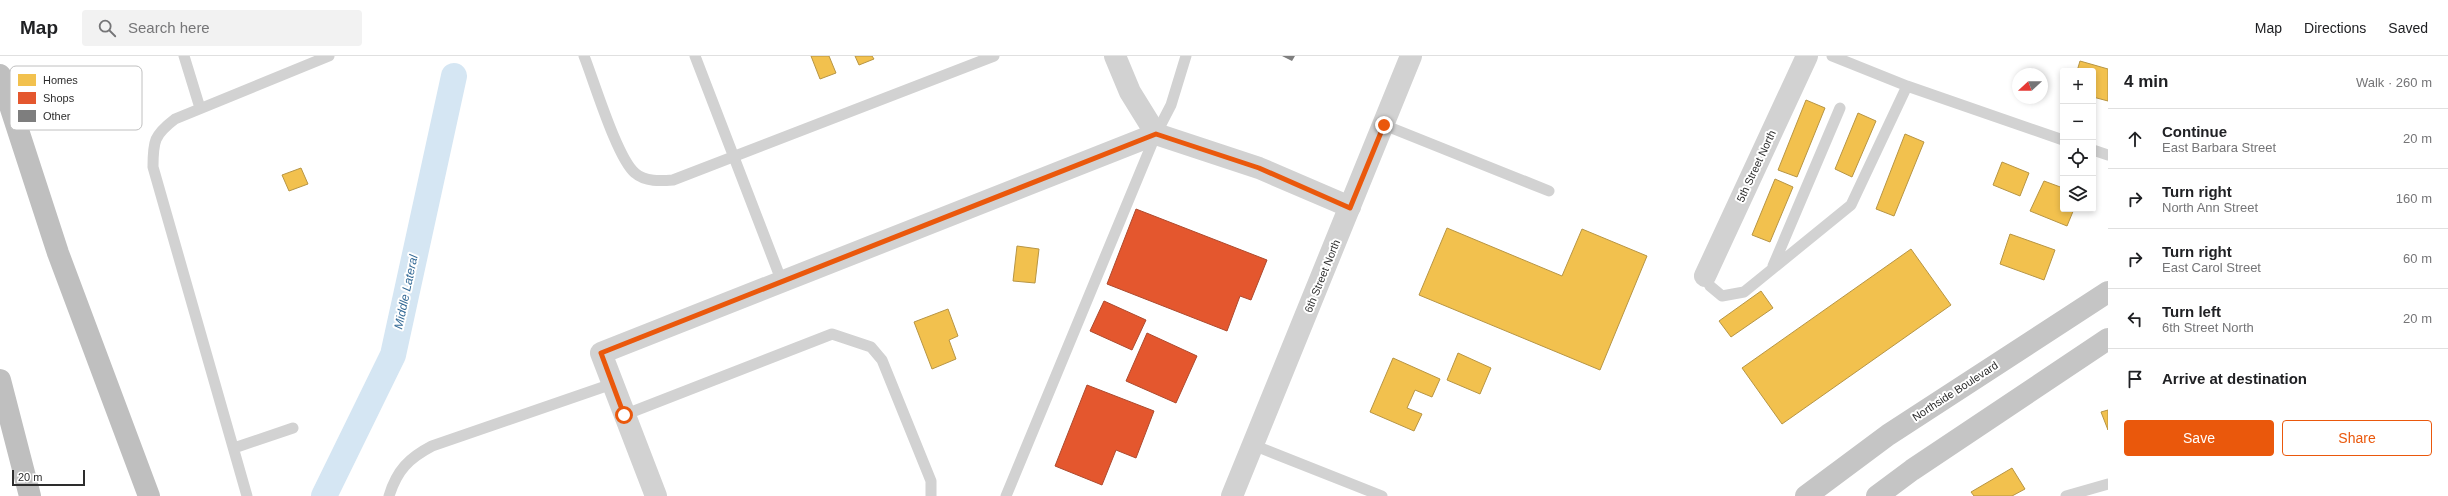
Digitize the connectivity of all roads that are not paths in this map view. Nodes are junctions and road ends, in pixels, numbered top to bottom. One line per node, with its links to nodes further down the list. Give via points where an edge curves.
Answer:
1 (184, 56): 14 (lane)
2 (329, 56): 14 (lane)
3 (584, 56): 22 (lane, via 623,158 635,174 653,181 673,180)
4 (695, 56): 22 (lane)
5 (994, 56): 22 (lane)
6 (1115, 56): 18 (street, via 1130,92)
7 (1186, 56): 18 (lane, via 1171,105)
8 (1411, 56): 16 (street, 6th Street North)
9 (1807, 56): 26 (street, 5th Street North)
10 (1832, 56): 12 (lane)
11 (0, 75): 13 (highway)
12 (1907, 86): 19 (lane); 25 (lane, via 1851,205)
13 (10, 106)
14 (200, 108): 35 (lane, via 175,118 160,130 153,146 153,167)
15 (1840, 108): 25 (lane)
16 (1384, 125): 23 (lane); 24 (street, 6th Street North)
17 (18, 130): 38 (highway, via 58,253)
18 (1156, 134): 24 (street, via 1259,168); 27 (street); 43 (lane)
19 (2060, 139)
20 (2096, 151): 21 (lane)
21 (2108, 155)
22 (734, 157): 27 (lane)
23 (1549, 191)
24 (1350, 208): 34 (street, 6th Street North)
25 (1772, 268): 26 (lane, via 1744,292 1722,296 1710,286)
26 (1705, 276)
27 (782, 282): 31 (street, via 601,353)
28 (2108, 292): 46 (main road, Northside Boulevard, via 1888,435)
29 (2108, 339): 47 (main road)
30 (0, 380): 37 (highway)
31 (612, 384): 32 (street); 40 (lane, via 432,446 411,457 393,484)
32 (624, 415): 41 (street); 42 (lane, via 832,334 871,347 882,360 932,481)
33 (294, 428): 35 (lane)
34 (1253, 445): 44 (street, 6th Street North); 45 (lane)
35 (234, 448): 39 (lane)
36 (2108, 484): 48 (lane)
37 (30, 496)
38 (149, 496)
39 (247, 496)
40 (389, 496)
41 (656, 496)
42 (931, 496)
43 (1006, 496)
44 (1232, 496)
45 (1382, 496)
46 (1806, 496)
47 (1877, 496)
48 (2066, 496)

